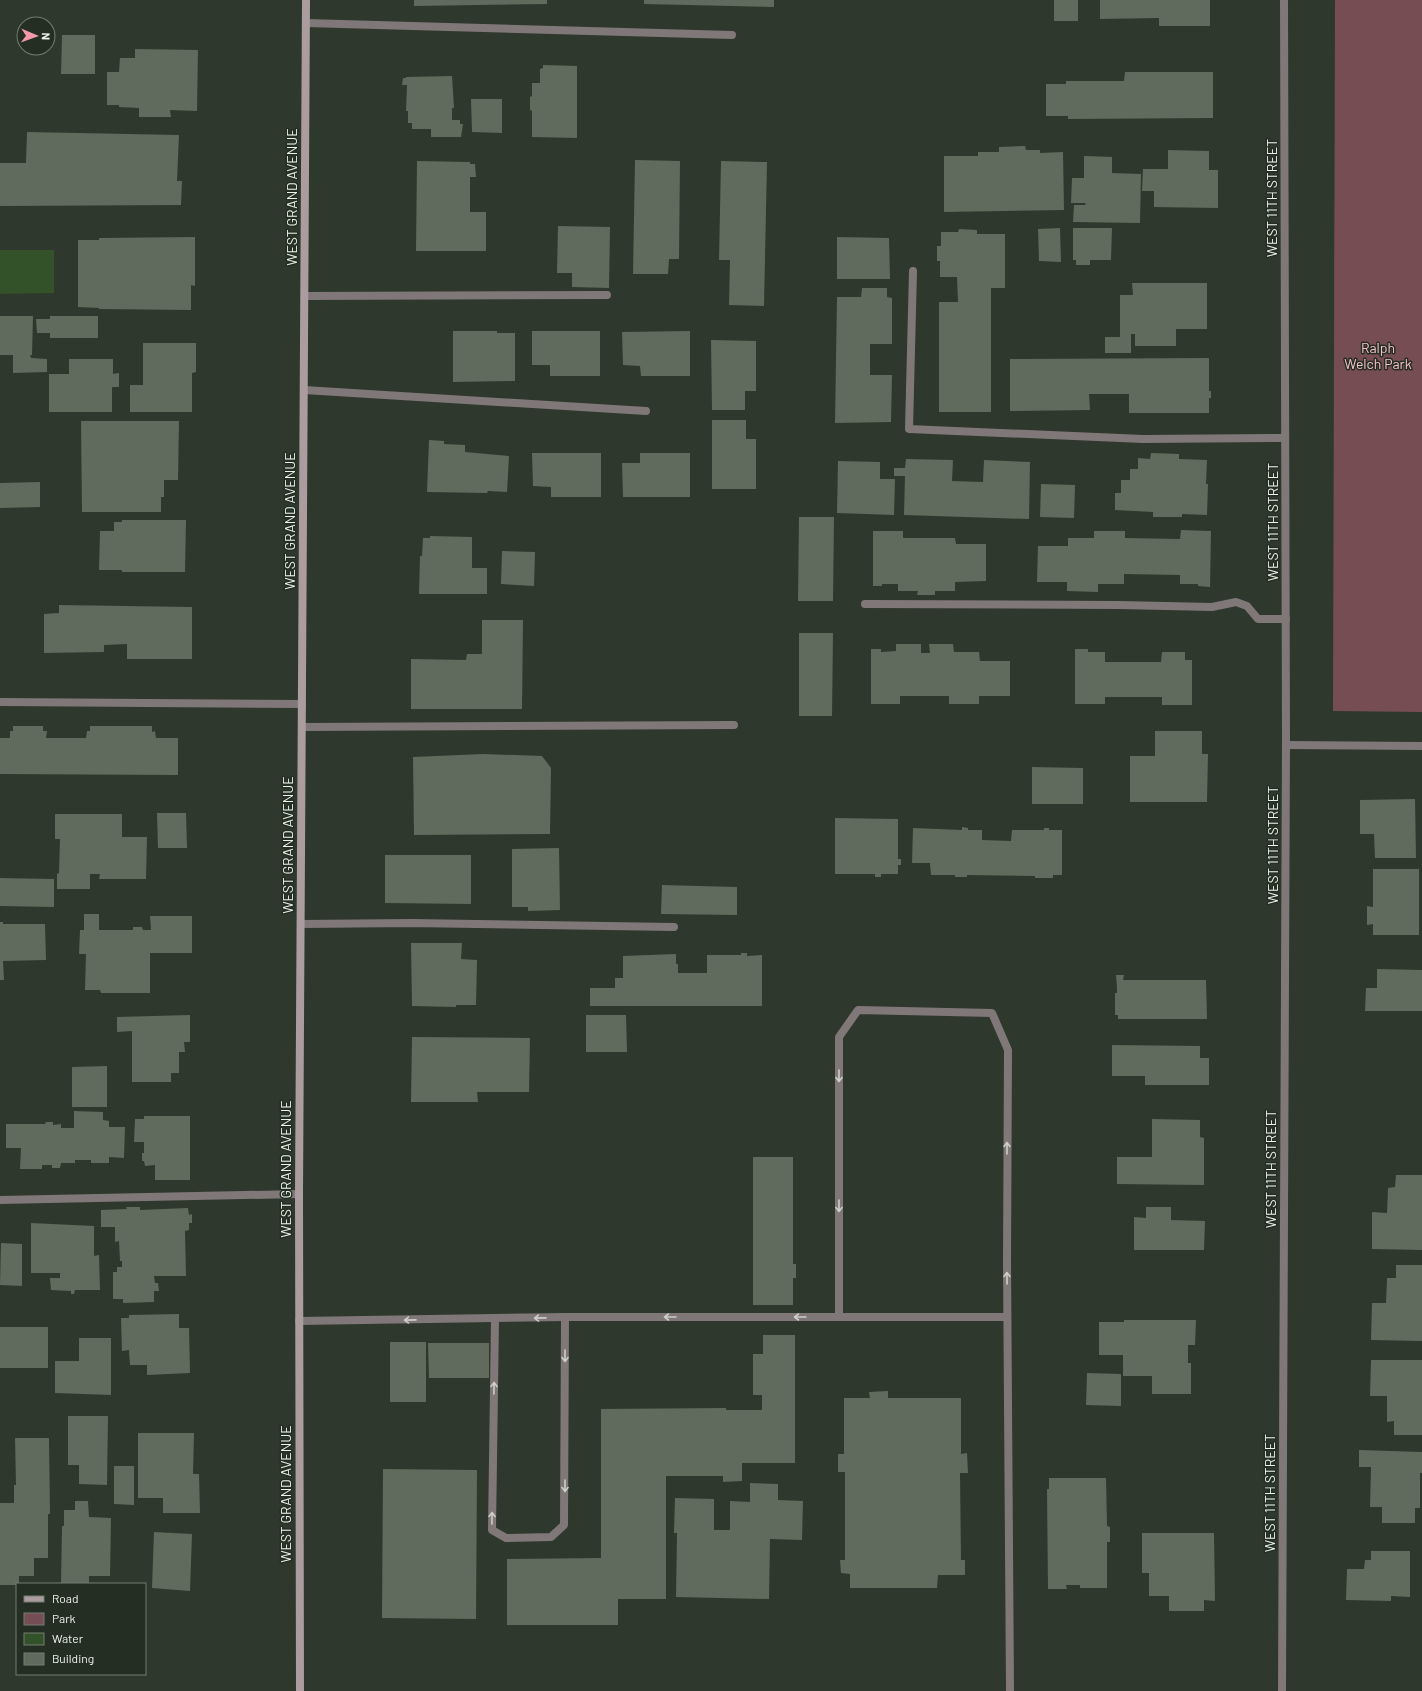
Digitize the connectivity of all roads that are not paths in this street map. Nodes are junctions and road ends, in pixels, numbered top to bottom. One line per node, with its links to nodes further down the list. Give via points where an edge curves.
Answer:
1 (306, 0): 3 (street, WEST GRAND AVENUE)
2 (1284, 0): 10 (street, WEST 11TH STREET)
3 (306, 23): 4 (street); 7 (street, WEST GRAND AVENUE)
4 (732, 35)
5 (913, 271): 10 (street, via 909,429 1144,439)
6 (607, 295): 7 (street)
7 (305, 296): 8 (street, WEST GRAND AVENUE)
8 (304, 390): 9 (street); 14 (street, WEST GRAND AVENUE)
9 (646, 411)
10 (1286, 438): 12 (street, WEST 11TH STREET)
11 (865, 604): 12 (street, via 1212,607 1236,602 1247,606 1258,618)
12 (1286, 619): 17 (street, WEST 11TH STREET)
13 (0, 702): 14 (street)
14 (302, 704): 16 (street, WEST GRAND AVENUE)
15 (734, 725): 16 (street)
16 (302, 727): 19 (street, WEST GRAND AVENUE)
17 (1286, 745): 18 (street); 30 (street, WEST 11TH STREET)
18 (1422, 746)
19 (301, 924): 20 (street); 21 (street, WEST GRAND AVENUE)
20 (674, 927)
21 (299, 1194): 22 (street); 27 (street, WEST GRAND AVENUE)
22 (0, 1200)
23 (839, 1317): 24 (street); 24 (street, one-way to 23, via 1008,1050 992,1013 858,1010 839,1037); 25 (street, one-way to 25)
24 (1007, 1317): 29 (street)
25 (565, 1318): 26 (street, one-way to 26); 26 (street, one-way to 26, via 564,1525 551,1536 506,1538 492,1530)
26 (495, 1319): 27 (street, one-way to 27)
27 (299, 1321): 28 (street, WEST GRAND AVENUE)
28 (300, 1691)
29 (1010, 1691)
30 (1282, 1691)

